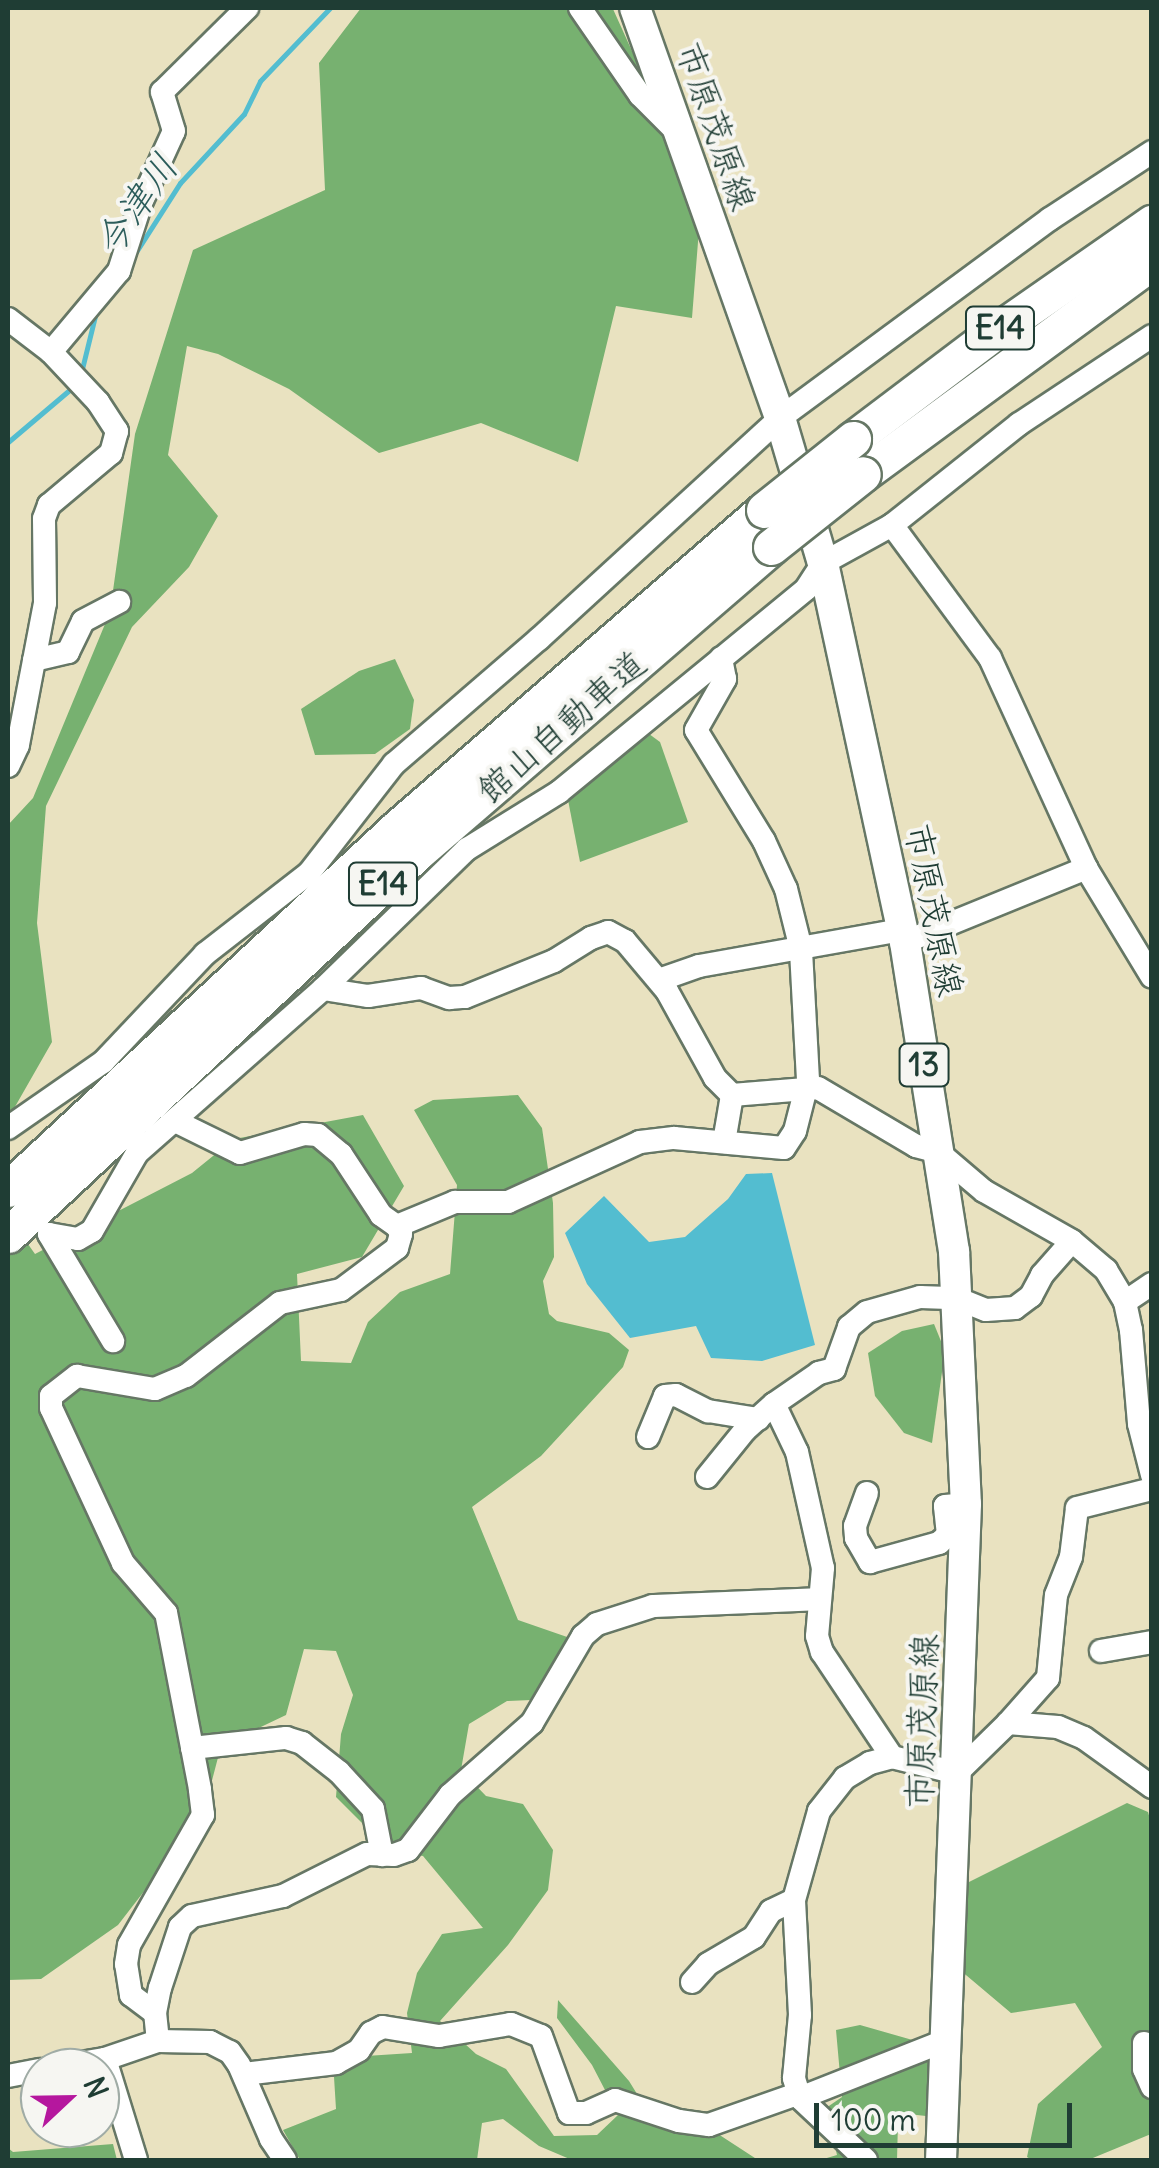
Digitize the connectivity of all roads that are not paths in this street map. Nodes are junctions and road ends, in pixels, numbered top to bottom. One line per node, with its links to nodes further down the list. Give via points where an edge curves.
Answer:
1 (247, 8): 10 (street, via 162,92 174,131 118,271)
2 (580, 8): 4 (street, via 640,95)
3 (635, 8): 4 (main road, 市原茂原線 / 13)
4 (680, 134): 11 (main road, 市原茂原線 / 13)
5 (1152, 152): 11 (street, via 1050,218)
6 (1152, 223): 32 (highway, 館山自動車道 / E14, bridge, via 992,334 764,510 427,801)
7 (1152, 262): 34 (highway, 館山自動車道 / E14, bridge, via 770,547 419,851)
8 (8, 318): 10 (street)
9 (1152, 336): 12 (street, via 1019,424)
10 (50, 352): 16 (street, via 118,431 111,453 49,505 44,518 45,603)
11 (780, 418): 13 (main road, 市原茂原線 / 13); 29 (street, via 394,764 309,873 206,954 104,1062)
12 (892, 524): 13 (street); 20 (street, via 990,658)
13 (823, 562): 15 (street, via 806,590); 21 (main road, 市原茂原線 / 13)
14 (119, 602): 16 (street, via 84,621 68,652)
15 (720, 658): 22 (street, via 726,679 696,730 764,842 786,889); 25 (street, via 559,792 466,849)
16 (34, 660): 18 (street)
17 (8, 682): 18 (street)
18 (23, 705): 19 (street)
19 (8, 766)
20 (1086, 868): 21 (street); 23 (street)
21 (904, 936): 22 (street); 31 (main road, 市原茂原線 / 13)
22 (801, 949): 24 (street, via 699,966); 26 (street)
23 (1152, 978)
24 (659, 980): 25 (street, via 625,941 608,932 466,997 421,988 368,996); 27 (street, via 715,1078)
25 (323, 989): 28 (street)
26 (805, 1090): 27 (street); 30 (street, via 784,1148); 31 (street, via 818,1088 916,1146)
27 (732, 1095): 30 (street)
28 (177, 1122): 33 (street, via 240,1153 318,1135 342,1154 381,1215); 39 (street, via 136,1153 92,1231 78,1239 49,1234)
29 (8, 1128)
30 (724, 1142): 33 (street, via 640,1142 508,1202 454,1202)
31 (938, 1152): 35 (street, via 984,1191); 37 (main road, 市原茂原線 / 13)
32 (8, 1189)
33 (397, 1226): 51 (street, via 397,1248 341,1290 280,1303 186,1376 155,1389 78,1376 51,1396 123,1563 166,1613)
34 (8, 1235)
35 (1072, 1241): 37 (street, via 1016,1308 986,1310); 38 (street, via 1106,1270)
36 (1152, 1284): 38 (street)
37 (956, 1298): 40 (street, via 920,1297 866,1312 850,1327 834,1369); 46 (main road, 市原茂原線 / 13)
38 (1124, 1302): 42 (street)
39 (114, 1341)
40 (766, 1412): 41 (street, via 708,1411 664,1396); 43 (street); 47 (street, via 797,1452 822,1568)
41 (648, 1436)
42 (1152, 1475)
43 (707, 1477)
44 (1152, 1489): 50 (street, via 1078,1508 1071,1557 1056,1596 1048,1678)
45 (867, 1494): 46 (street, via 855,1526 870,1562 939,1544 948,1535 945,1506)
46 (966, 1504): 53 (main road, 市原茂原線 / 13)
47 (817, 1599): 52 (street, via 822,1652); 55 (street, via 652,1606 597,1624 583,1636 532,1722 450,1795 408,1850)
48 (1152, 1642): 49 (street)
49 (1102, 1651)
50 (1008, 1723): 53 (street); 54 (street, via 1058,1727 1084,1738)
51 (192, 1748): 55 (street, via 286,1738 302,1743 373,1809); 58 (street, via 203,1815 138,1924 126,1964 131,1994)
52 (892, 1757): 53 (street); 56 (street, via 845,1778 818,1811)
53 (957, 1772): 59 (main road, 市原茂原線 / 13)
54 (1152, 1787)
55 (382, 1855): 58 (street, via 367,1854 283,1896 192,1916 171,1948)
56 (794, 1900): 57 (street, via 771,1910 754,1937 708,1964); 65 (street)
57 (692, 1982)
58 (155, 2013): 60 (street)
59 (947, 2040): 65 (street); 70 (main road, 市原茂原線 / 13)
60 (158, 2041): 62 (street); 63 (street, via 210,2042 230,2052)
61 (1144, 2043): 64 (street)
62 (120, 2054)
63 (244, 2074): 65 (street, via 336,2063 382,2027 439,2036 511,2024 541,2036 569,2112 586,2114 615,2100 709,2125); 68 (street)
64 (1152, 2087)
65 (798, 2096): 69 (street)
66 (120, 2108): 67 (street)
67 (136, 2160)
68 (285, 2160)
69 (866, 2160)
70 (941, 2160)

